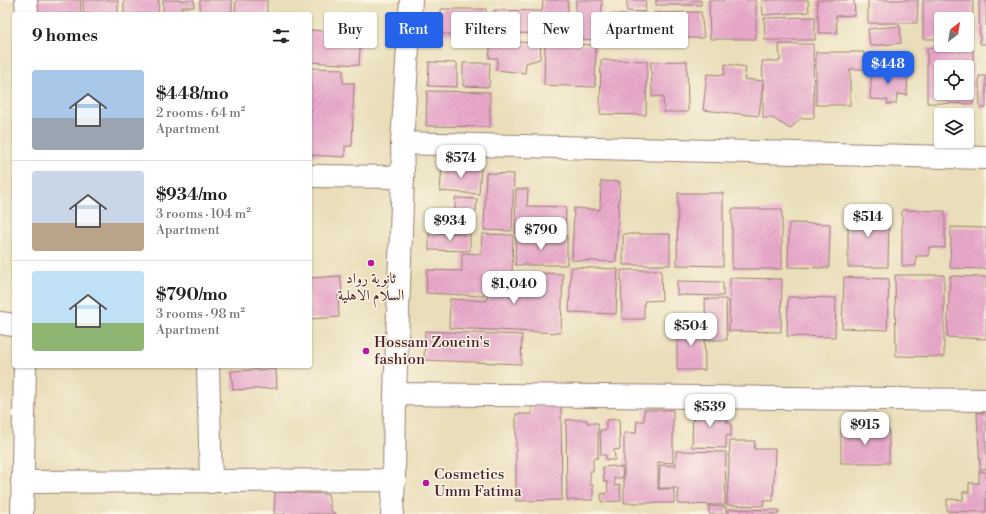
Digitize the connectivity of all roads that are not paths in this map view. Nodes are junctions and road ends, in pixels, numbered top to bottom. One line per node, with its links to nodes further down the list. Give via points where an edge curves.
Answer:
1 (26, 0): 3 (street)
2 (412, 0): 4 (street)
3 (27, 12)
4 (402, 143): 5 (street); 7 (street)
5 (986, 158)
6 (312, 176): 7 (street)
7 (402, 177): 12 (street)
8 (0, 323): 9 (street)
9 (12, 325)
10 (25, 368): 15 (street)
11 (208, 368): 16 (street)
12 (394, 394): 13 (street); 14 (street)
13 (986, 400)
14 (394, 480): 16 (street); 18 (street)
15 (22, 482): 16 (street); 17 (street)
16 (211, 482)
17 (22, 514)
18 (392, 514)

